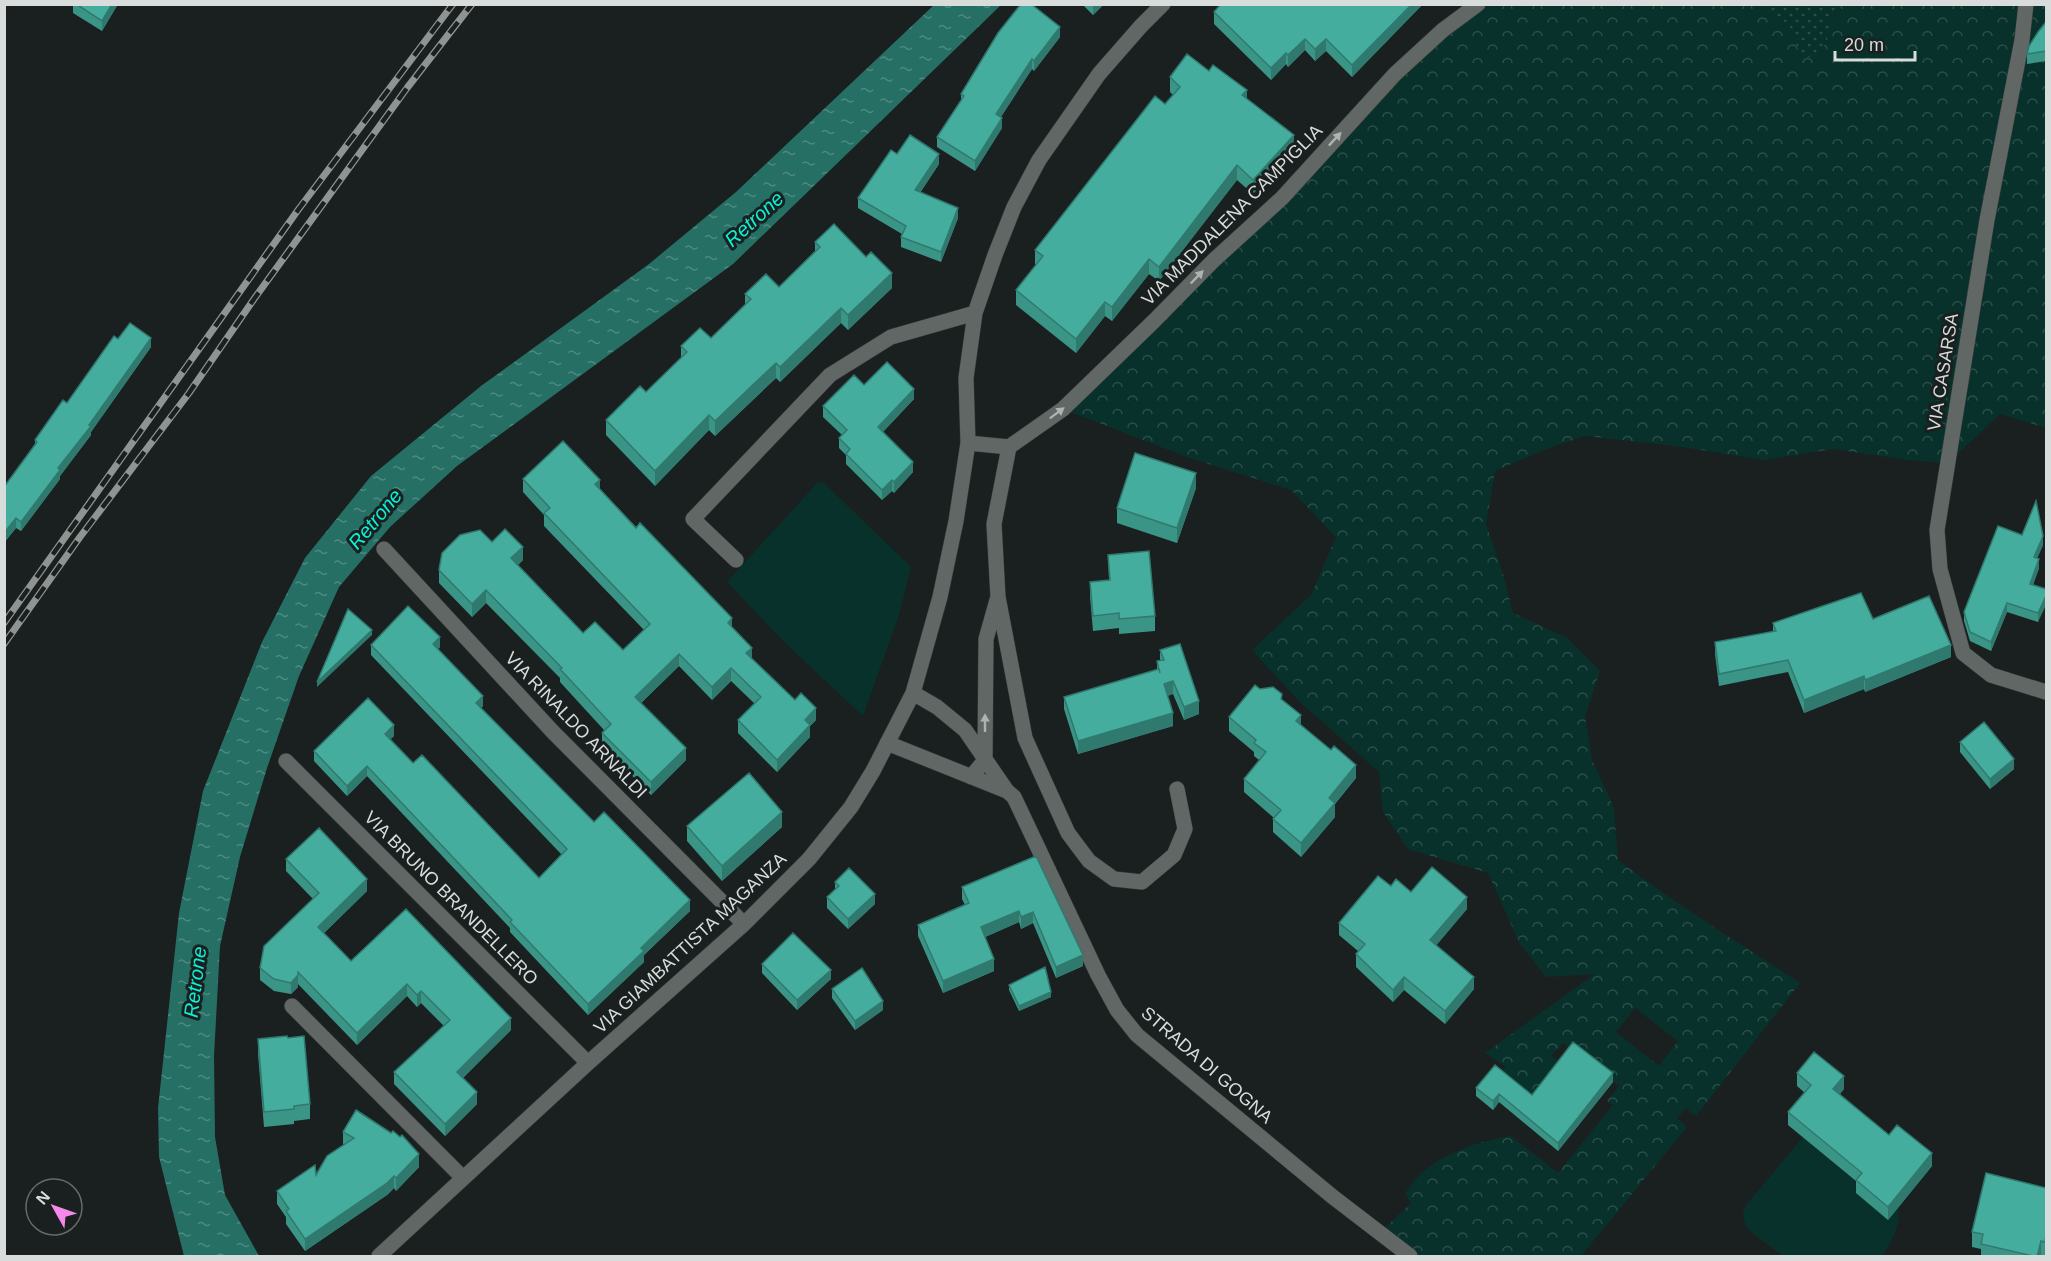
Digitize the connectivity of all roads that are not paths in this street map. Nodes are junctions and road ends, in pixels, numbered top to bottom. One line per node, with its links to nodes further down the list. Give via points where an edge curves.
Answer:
1 (1163, 4): 4 (street, VIA GIAMBATTISTA MAGANZA, via 1099,74 1039,160 1014,207)
2 (1478, 4): 6 (street, VIA MADDALENA CAMPIGLIA, one-way to 2, via 1063,410 1282,198 1395,74)
3 (2026, 4): 10 (street, VIA CASARSA, via 1937,530 1940,569 1963,653 1991,675)
4 (975, 314): 5 (street, VIA GIAMBATTISTA MAGANZA, via 966,378); 8 (street, via 891,337 830,375 693,519)
5 (968, 443): 6 (street); 11 (street, VIA GIAMBATTISTA MAGANZA, via 940,597)
6 (1010, 447): 9 (street, via 994,524)
7 (384, 549): 18 (street, VIA RINALDO ARNALDI, via 553,732)
8 (736, 560)
9 (998, 597): 13 (street, one-way to 9, via 986,639); 16 (street, via 1025,738 1068,833 1089,861 1114,879 1142,882 1174,855 1185,829)
10 (2046, 692)
11 (913, 693): 12 (street, VIA GIAMBATTISTA MAGANZA); 13 (street, STRADA DI GOGNA, via 965,730)
12 (887, 743): 15 (street); 18 (street, VIA GIAMBATTISTA MAGANZA, via 851,807 808,859)
13 (985, 759): 15 (street); 17 (street, STRADA DI GOGNA)
14 (286, 761): 20 (street, VIA BRUNO BRANDELLERO)
15 (971, 777): 17 (street)
16 (1177, 789)
17 (1007, 791): 23 (street, STRADA DI GOGNA, via 1014,797 1098,975 1117,1010 1137,1035)
18 (744, 924): 20 (street, VIA GIAMBATTISTA MAGANZA)
19 (292, 1006): 21 (street)
20 (588, 1063): 21 (street, VIA GIAMBATTISTA MAGANZA)
21 (463, 1178): 22 (street, VIA GIAMBATTISTA MAGANZA)
22 (379, 1257)
23 (1410, 1257)

